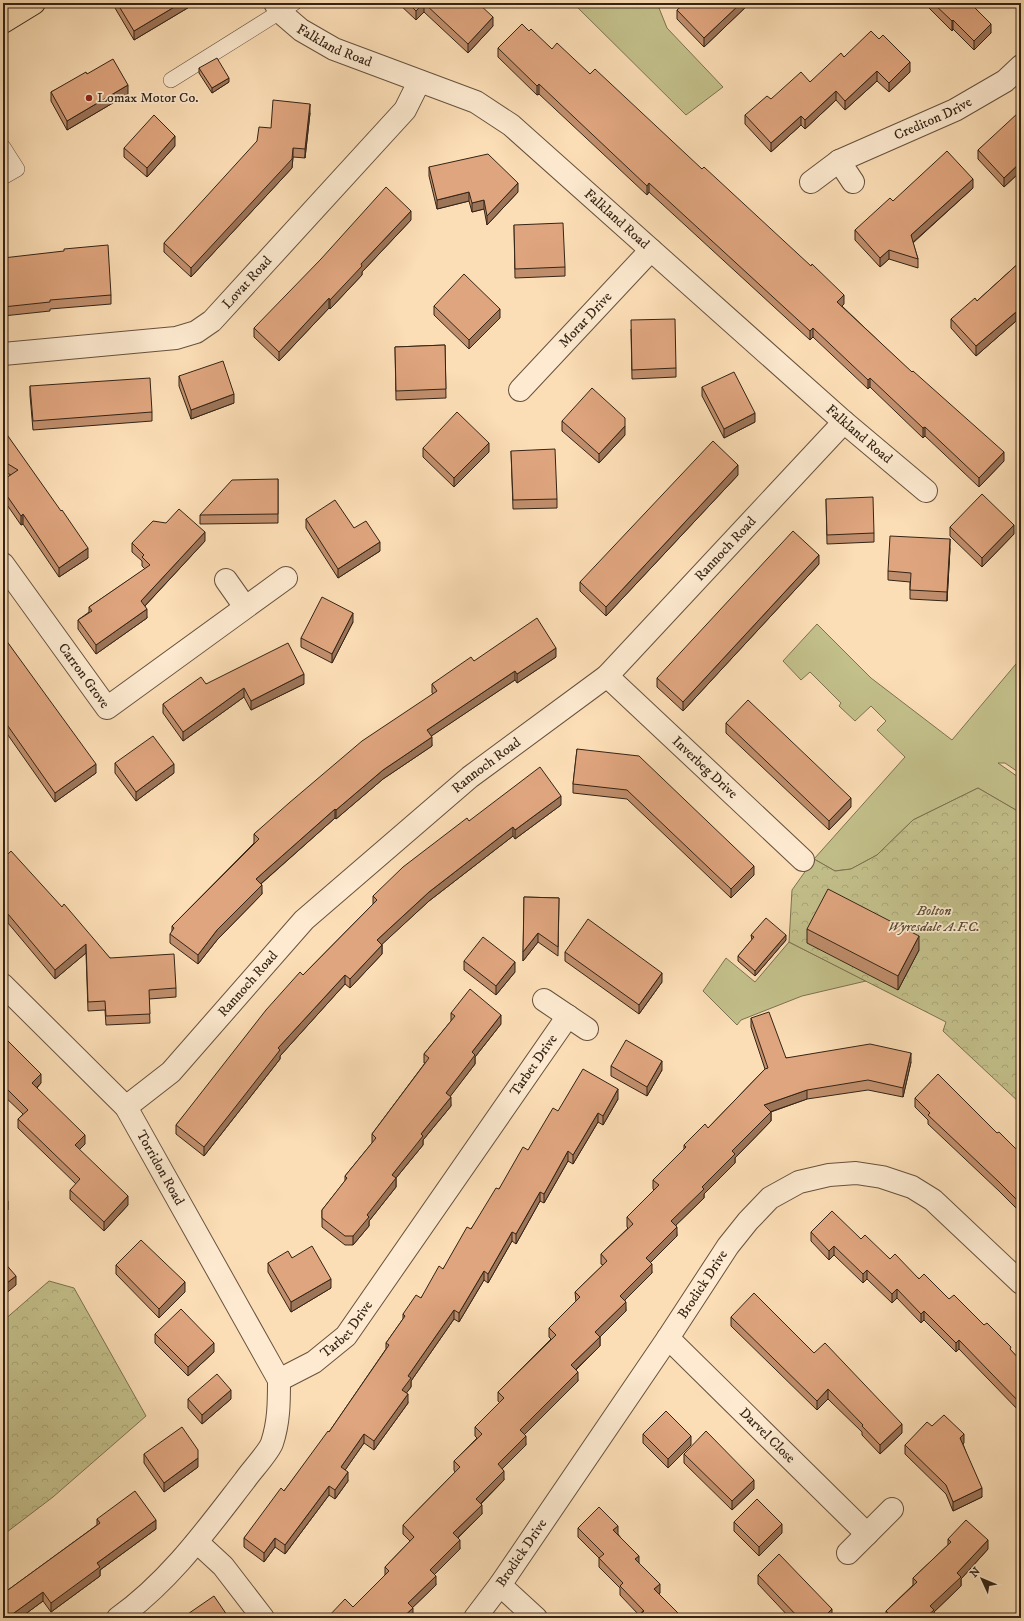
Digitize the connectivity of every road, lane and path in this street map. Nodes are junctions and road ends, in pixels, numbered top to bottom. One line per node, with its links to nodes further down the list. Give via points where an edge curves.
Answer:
1 (34, 3): 3 (highway)
2 (283, 6): 5 (lane); 6 (street, Falkland Road, via 301,30 334,49)
3 (3, 22)
4 (1021, 66): 8 (street, Crediton Drive, via 1005,81 955,110)
5 (171, 80)
6 (420, 82): 12 (street, Falkland Road, via 476,102 511,125); 13 (street, Lovat Road, via 405,110 212,321 196,332 176,338)
7 (3, 147): 9 (lane, via 17,169)
8 (839, 161): 10 (street, Crediton Drive); 11 (street)
9 (3, 177)
10 (811, 182)
11 (854, 182)
12 (651, 250): 14 (street, Morar Drive); 15 (street, Falkland Road)
13 (3, 354)
14 (520, 390)
15 (844, 422): 16 (street, Falkland Road); 21 (street, Rannoch Road)
16 (926, 491)
17 (3, 564): 20 (street, Carron Grove, via 107,708)
18 (286, 578): 20 (street, Carron Grove)
19 (226, 580): 20 (street)
20 (245, 608)
21 (607, 676): 22 (street, Inverbeg Drive); 27 (street, Rannoch Road, via 470,777 304,920 171,1072)
22 (803, 860)
23 (3, 985): 27 (street, Torridon Road)
24 (544, 1000): 25 (street)
25 (568, 1016): 26 (street); 30 (street, Tarbet Drive, via 346,1336 314,1362)
26 (588, 1029)
27 (126, 1107): 30 (street, Torridon Road)
28 (1021, 1283): 29 (street, Brodick Drive, via 933,1200 912,1187 882,1177 856,1174 829,1175 799,1182 770,1198 728,1246)
29 (668, 1338): 32 (street, Darvel Close); 35 (street, Brodick Drive)
30 (279, 1380): 33 (street, via 280,1409 271,1445)
31 (892, 1509): 32 (street)
32 (867, 1534): 34 (street)
33 (196, 1542): 36 (street, via 166,1577); 37 (street, via 223,1566)
34 (848, 1553)
35 (500, 1585): 38 (street, Brodick Drive); 39 (street)
36 (118, 1618)
37 (263, 1618)
38 (475, 1618)
39 (536, 1618)

